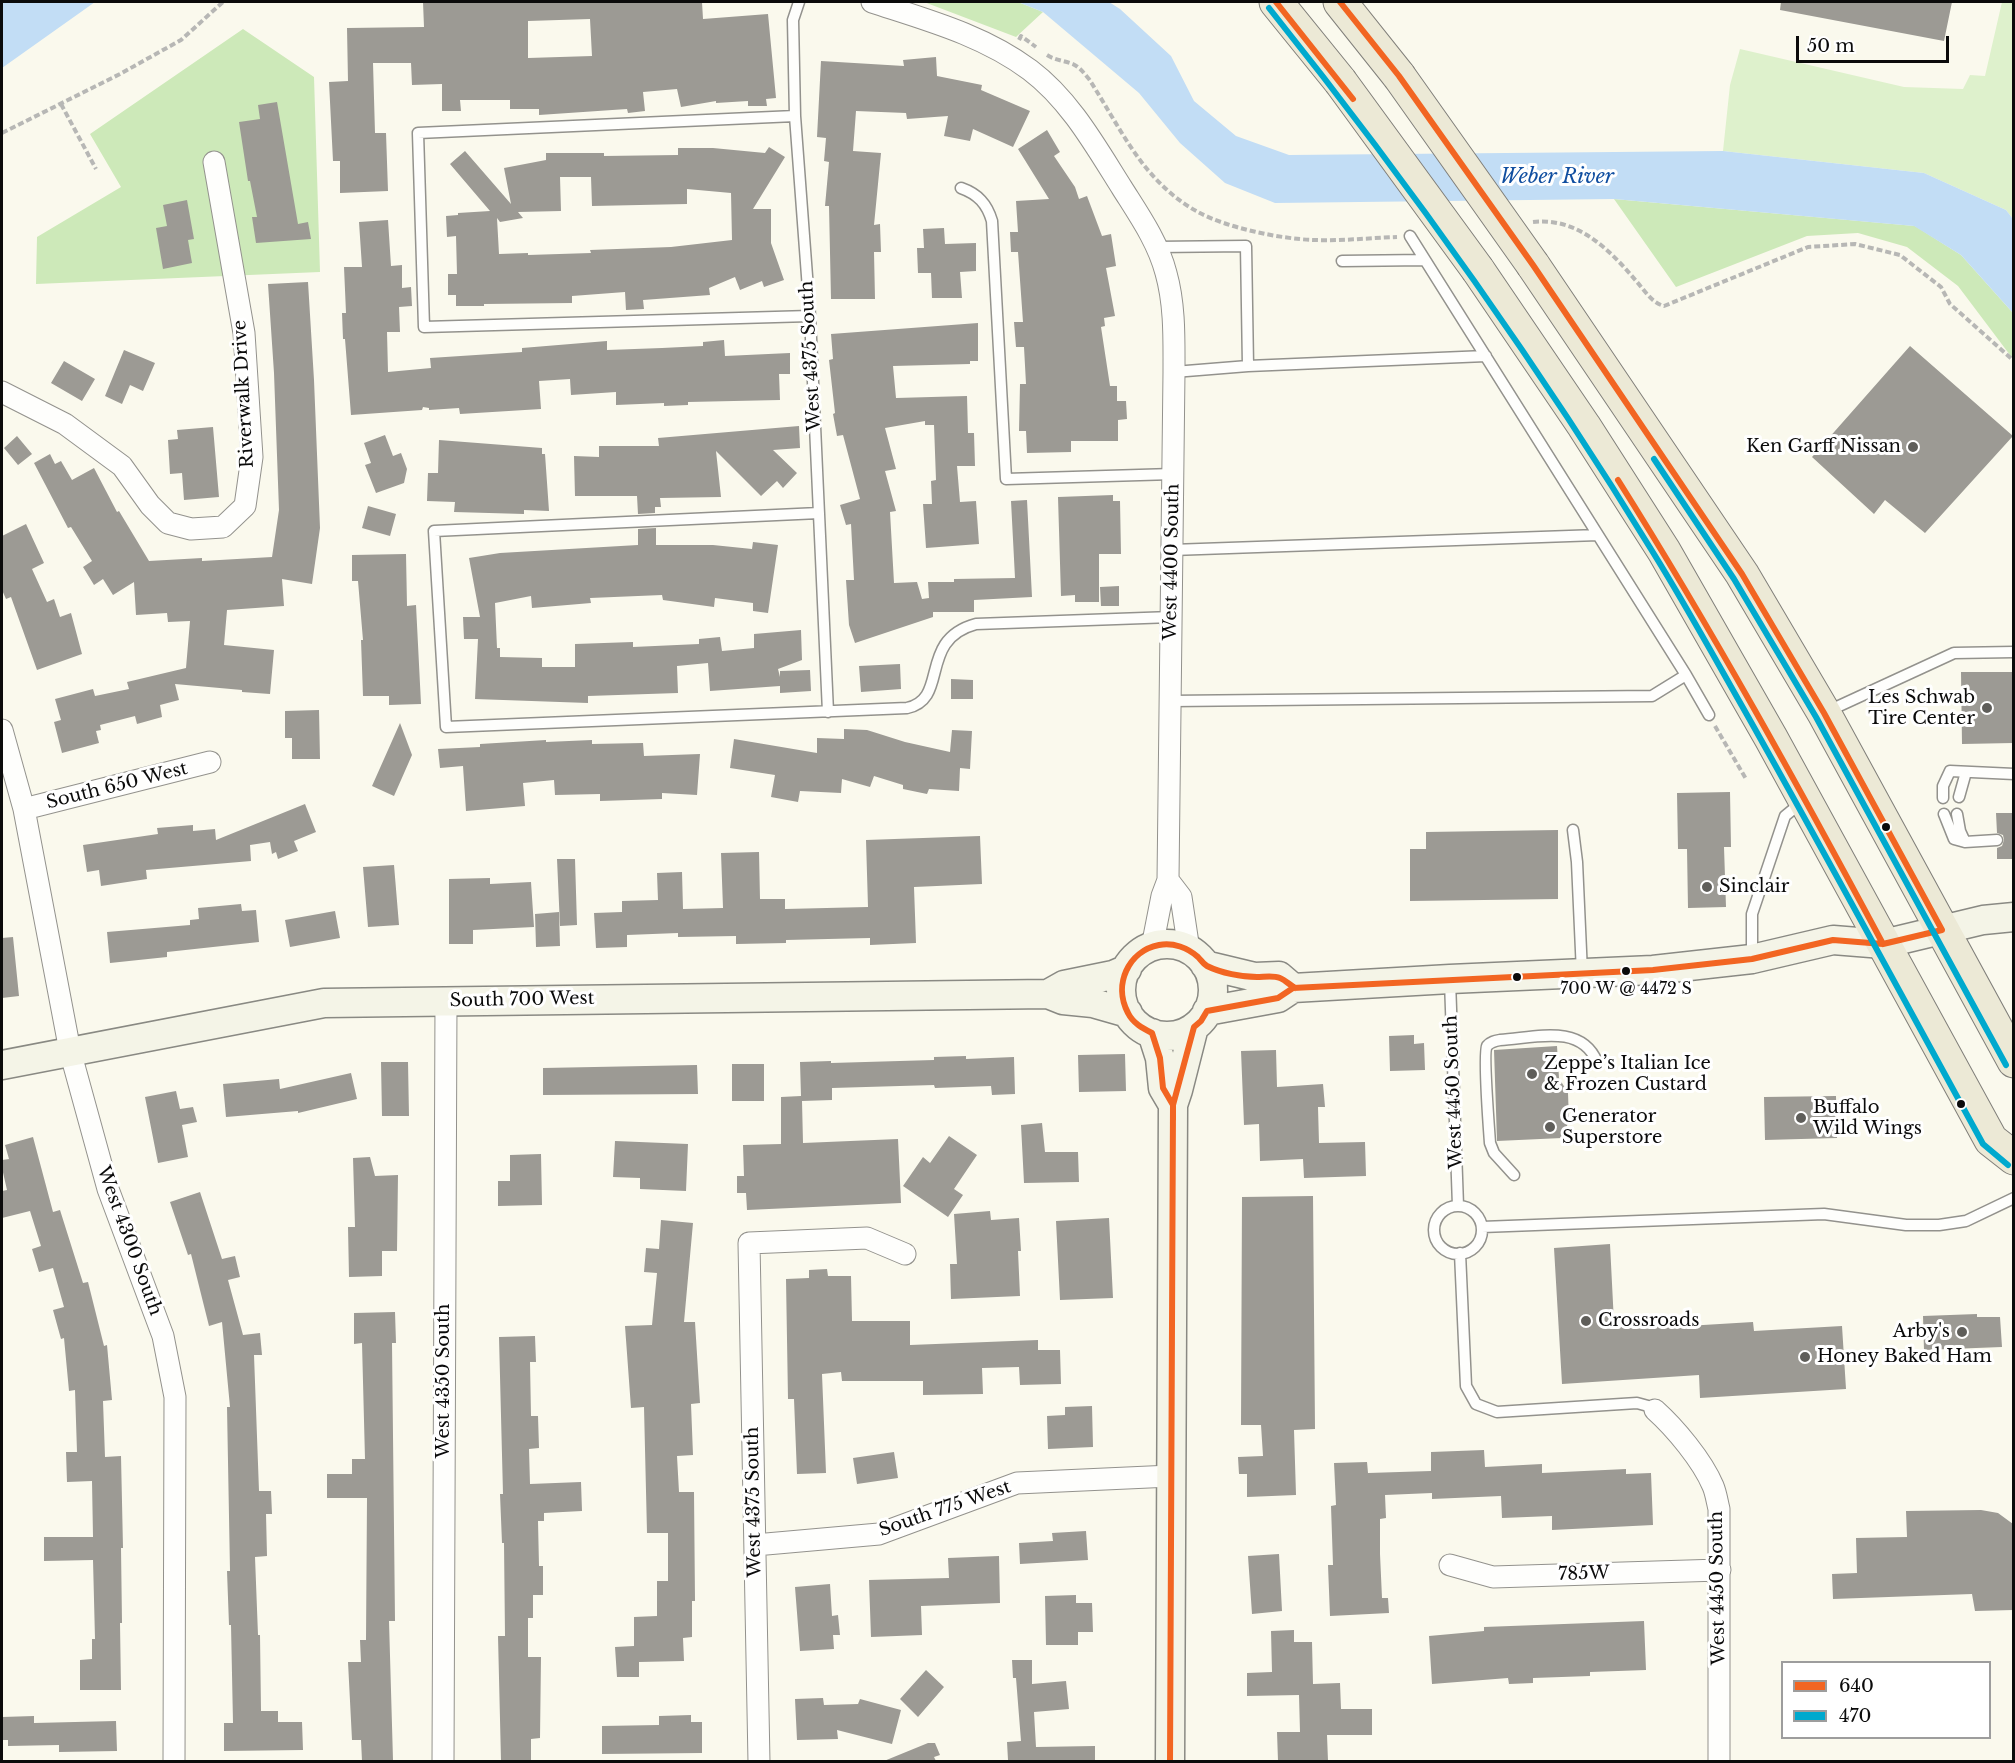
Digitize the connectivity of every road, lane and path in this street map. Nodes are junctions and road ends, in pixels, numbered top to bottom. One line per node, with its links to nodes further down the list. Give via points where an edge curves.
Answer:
1 (223, 2): 6 (path, via 181,40)
2 (799, 2): 7 (lane, West 4375 South, via 793,20)
3 (873, 2): 13 (street, West 4400 South, via 975,36 1031,70 1084,130)
4 (1276, 2): 22 (main road, bridge, via 1340,81 1478,270)
5 (1340, 2): 21 (main road, bridge, via 1399,76)
6 (61, 104): 8 (path); 10 (path)
7 (795, 116): 16 (lane, West 4375 South); 16 (lane, via 418,133 424,327)
8 (2, 133)
9 (214, 162): 20 (street, Riverwalk Drive, via 244,333 252,457 245,506 223,526 191,529 168,523 122,466 64,424)
10 (96, 169)
11 (961, 188): 23 (lane, via 983,202 992,221 1006,479)
12 (1410, 236): 14 (lane)
13 (1157, 247): 18 (lane, via 1246,246); 19 (street, West 4400 South, via 1173,309)
14 (1425, 260): 15 (lane); 17 (lane)
15 (1342, 261)
16 (810, 316): 24 (lane, West 4375 South)
17 (1486, 356): 18 (lane); 25 (lane)
18 (1248, 366): 19 (lane)
19 (1174, 372): 23 (street, West 4400 South)
20 (2, 392)
21 (1623, 397): 22 (main road); 32 (main road, via 1742,574)
22 (1584, 426): 41 (main road, via 1664,551)
23 (1173, 474): 26 (street, West 4400 South)
24 (819, 513): 31 (lane, West 4375 South); 31 (lane, via 434,531 446,727)
25 (1598, 535): 26 (lane); 29 (lane)
26 (1172, 550): 27 (street, West 4400 South)
27 (1172, 617): 30 (street, West 4400 South); 31 (lane, via 965,627 942,647 929,690 917,706)
28 (2013, 652): 32 (lane, via 1954,653)
29 (1686, 675): 30 (lane, via 1652,696); 33 (lane)
30 (1171, 701): 48 (street, West 4400 South)
31 (828, 712)
32 (1824, 713): 50 (main road)
33 (1709, 715): 38 (path)
34 (2, 730): 42 (street, West 4300 South)
35 (210, 762): 42 (street, South 650 West)
36 (1966, 772): 37 (lane); 39 (lane); 40 (lane, via 1950,771 1943,786)
37 (2013, 774)
38 (1746, 779)
39 (1959, 797)
40 (1943, 798)
41 (1804, 800): 51 (main road); 54 (lane, via 1785,816 1755,903)
42 (24, 809): 64 (street, West 4300 South)
43 (1944, 814): 47 (lane, via 1954,839)
44 (1957, 814): 47 (lane)
45 (1573, 830): 56 (lane)
46 (1997, 840): 47 (lane)
47 (1965, 842)
48 (1168, 880): 52 (street, West 4400 South); 53 (street, via 1181,897)
49 (2013, 917): 50 (street)
50 (1942, 930): 51 (street); 65 (main road)
51 (1883, 944): 54 (street, via 1833,940); 69 (main road, via 1991,1140)
52 (1152, 947): 53 (street, via 1173,944); 55 (street, via 1142,951)
53 (1197, 957): 58 (street, via 1255,977 1278,976); 62 (street, via 1213,981 1213,995)
54 (1752, 959): 56 (street)
55 (1127, 969): 59 (street, South 700 West, via 1064,985); 61 (street, via 1121,992)
56 (1582, 973): 57 (street)
57 (1450, 979): 58 (street); 72 (lane, West 4450 South)
58 (1293, 988): 62 (street, via 1278,998)
59 (1048, 994): 60 (street, South 700 West); 61 (street, South 700 West)
60 (446, 1001): 64 (street, South 700 West, via 324,1003); 82 (street, West 4350 South)
61 (1128, 1013): 63 (street, via 1133,1022)
62 (1200, 1019): 63 (street, via 1178,1036); 68 (street)
63 (1152, 1033): 68 (street, via 1163,1088)
64 (70, 1051): 67 (street, South 700 West); 81 (street, West 4300 South, via 108,1189 163,1336 174,1397)
65 (2013, 1060)
66 (1597, 1062): 70 (lane, via 1593,1051 1571,1036 1500,1040 1485,1048 1490,1143)
67 (2, 1065)
68 (1173, 1105): 77 (street)
69 (2013, 1158)
70 (1514, 1175)
71 (2013, 1198): 73 (lane, via 1966,1221 1939,1225 1906,1225 1824,1214)
72 (1458, 1206): 73 (lane, via 1476,1214); 74 (lane, via 1441,1212 1434,1234 1442,1248)
73 (1482, 1227): 74 (lane, via 1473,1249)
74 (1460, 1253): 76 (lane, West 4450 South, via 1466,1386 1476,1404 1497,1412 1637,1403)
75 (905, 1254): 78 (street, West 4375 South, via 867,1238 749,1243)
76 (1655, 1410): 80 (street, West 4450 South, via 1678,1434 1713,1485 1719,1509)
77 (1171, 1476): 78 (street, South 775 West, via 1017,1483 879,1534); 84 (street)
78 (755, 1545): 83 (street, West 4375 South)
79 (1450, 1564): 80 (street, 785W, via 1493,1577)
80 (1720, 1570): 85 (street, West 4450 South)
81 (174, 1761)
82 (443, 1761)
83 (759, 1761)
84 (1170, 1761)
85 (1719, 1761)

